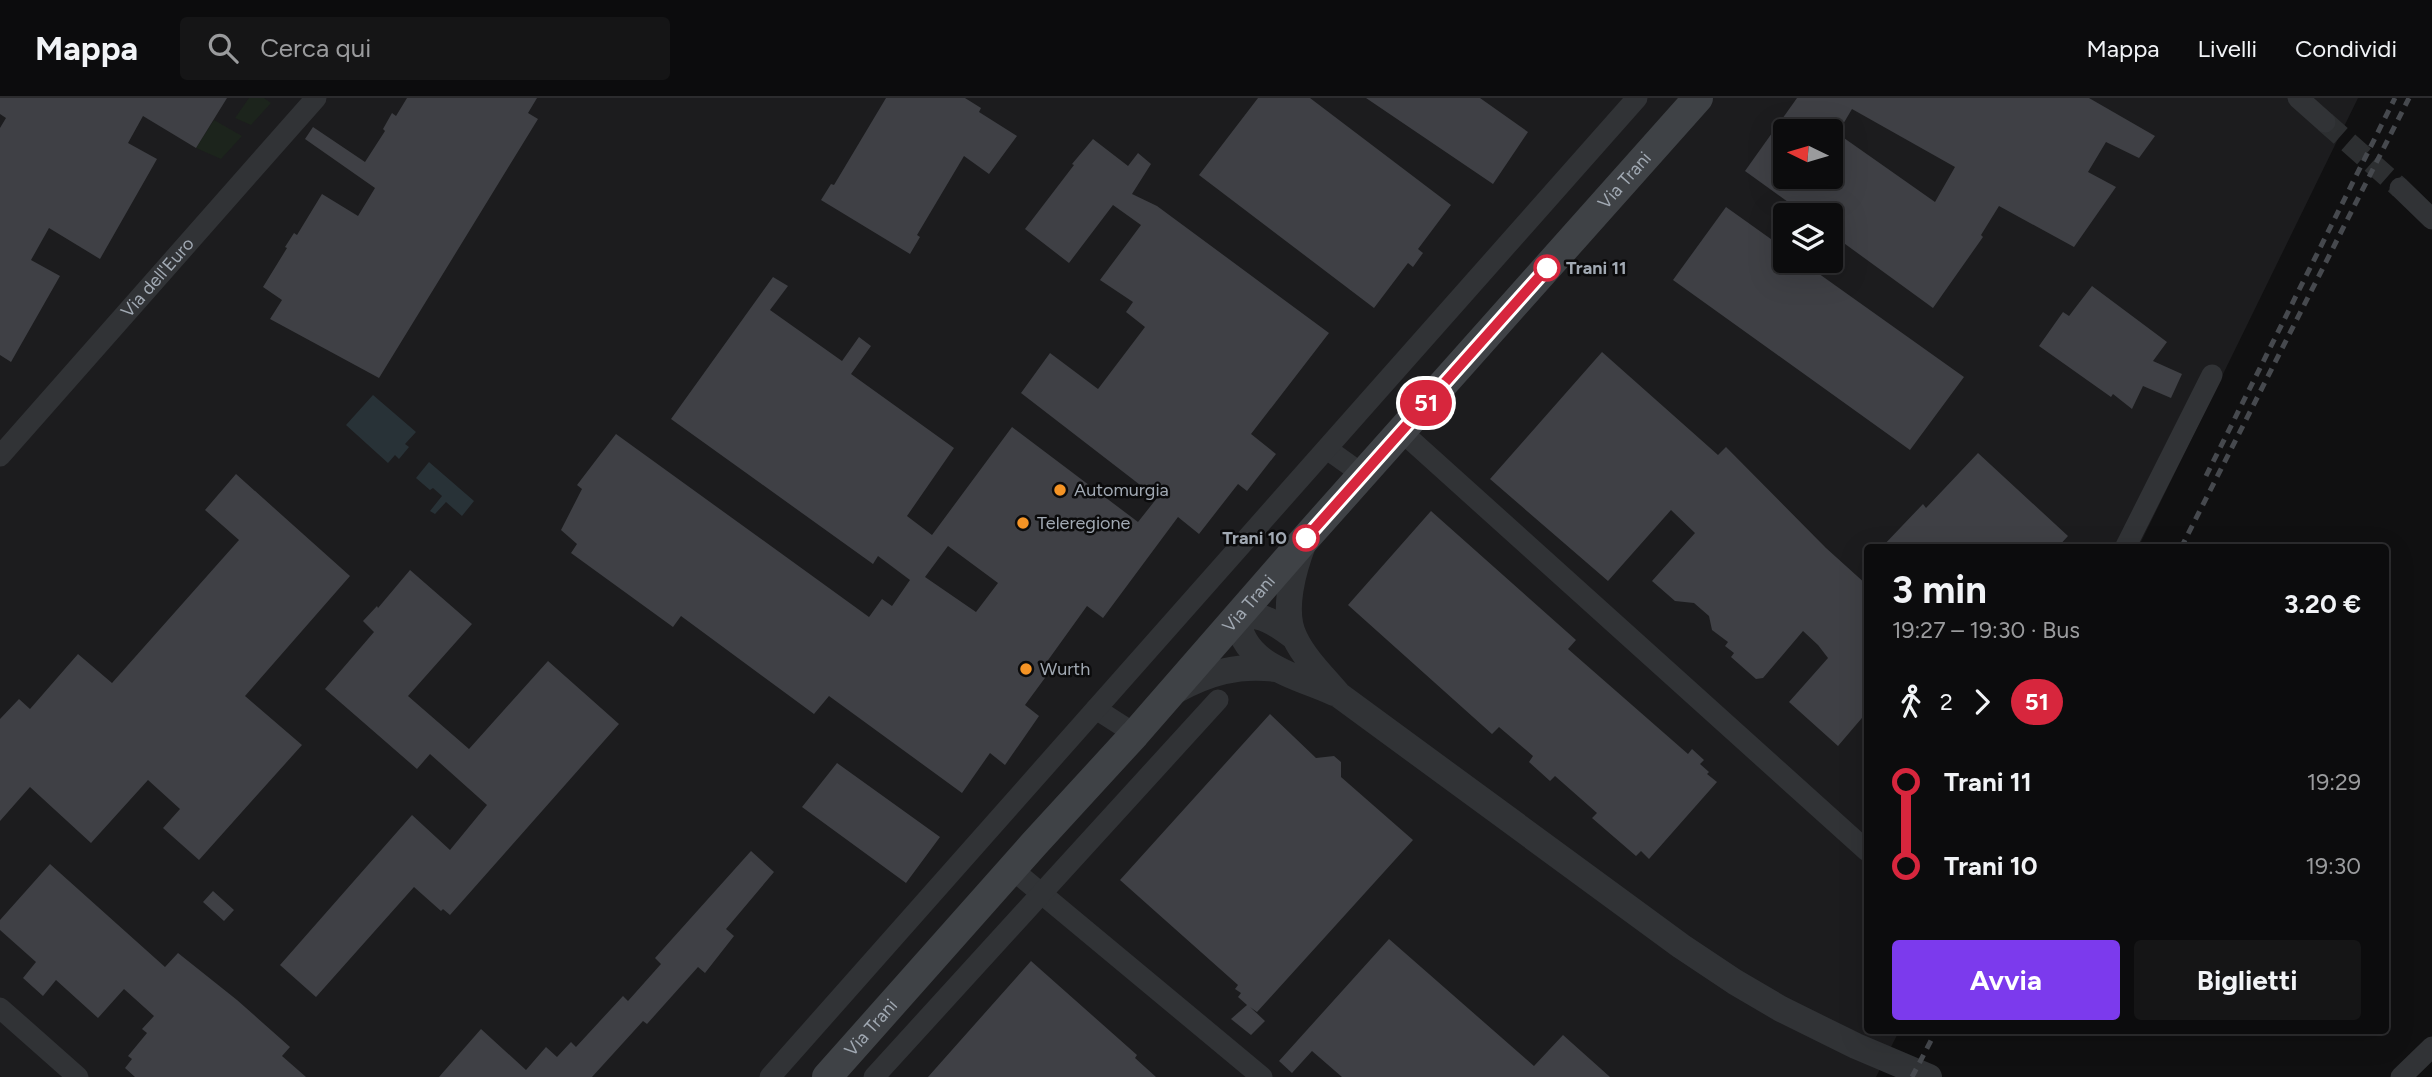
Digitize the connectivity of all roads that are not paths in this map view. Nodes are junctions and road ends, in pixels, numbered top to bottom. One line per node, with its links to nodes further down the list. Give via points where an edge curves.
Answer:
1 (316, 98): 11 (street, Via dell'Euro)
2 (1637, 98): 10 (street)
3 (1698, 98): 9 (main road, Via Trani)
4 (2298, 98): 5 (street)
5 (2325, 122)
6 (2400, 188): 7 (street)
7 (2432, 219)
8 (2211, 375): 14 (street)
9 (1401, 431): 12 (main road, Via Trani); 23 (street)
10 (1327, 449): 12 (street); 21 (street)
11 (0, 456)
12 (1363, 474): 13 (main road, Via Trani)
13 (1306, 538): 15 (main road, Via Trani); 16 (street, via 1291,593)
14 (2127, 544)
15 (1238, 616): 16 (street, via 1266,619); 17 (street, via 1251,651); 18 (main road, Via Trani)
16 (1294, 636): 19 (street)
17 (1286, 672): 18 (street, via 1236,668); 19 (street)
18 (1171, 693): 22 (main road, Via Trani)
19 (1339, 695): 33 (street, via 1734,982 1804,1021)
20 (1218, 700): 25 (street, Via Trani)
21 (1096, 709): 22 (street); 29 (street)
22 (1135, 734): 24 (main road, Via Trani)
23 (1864, 848)
24 (1012, 869): 25 (street); 30 (main road, Via Trani)
25 (1042, 894): 31 (street, Via Trani); 32 (street)
26 (0, 1008): 28 (street)
27 (2432, 1047): 34 (street)
28 (78, 1077)
29 (770, 1077)
30 (827, 1077)
31 (874, 1077)
32 (1262, 1077)
33 (1929, 1077)
34 (2401, 1077)

